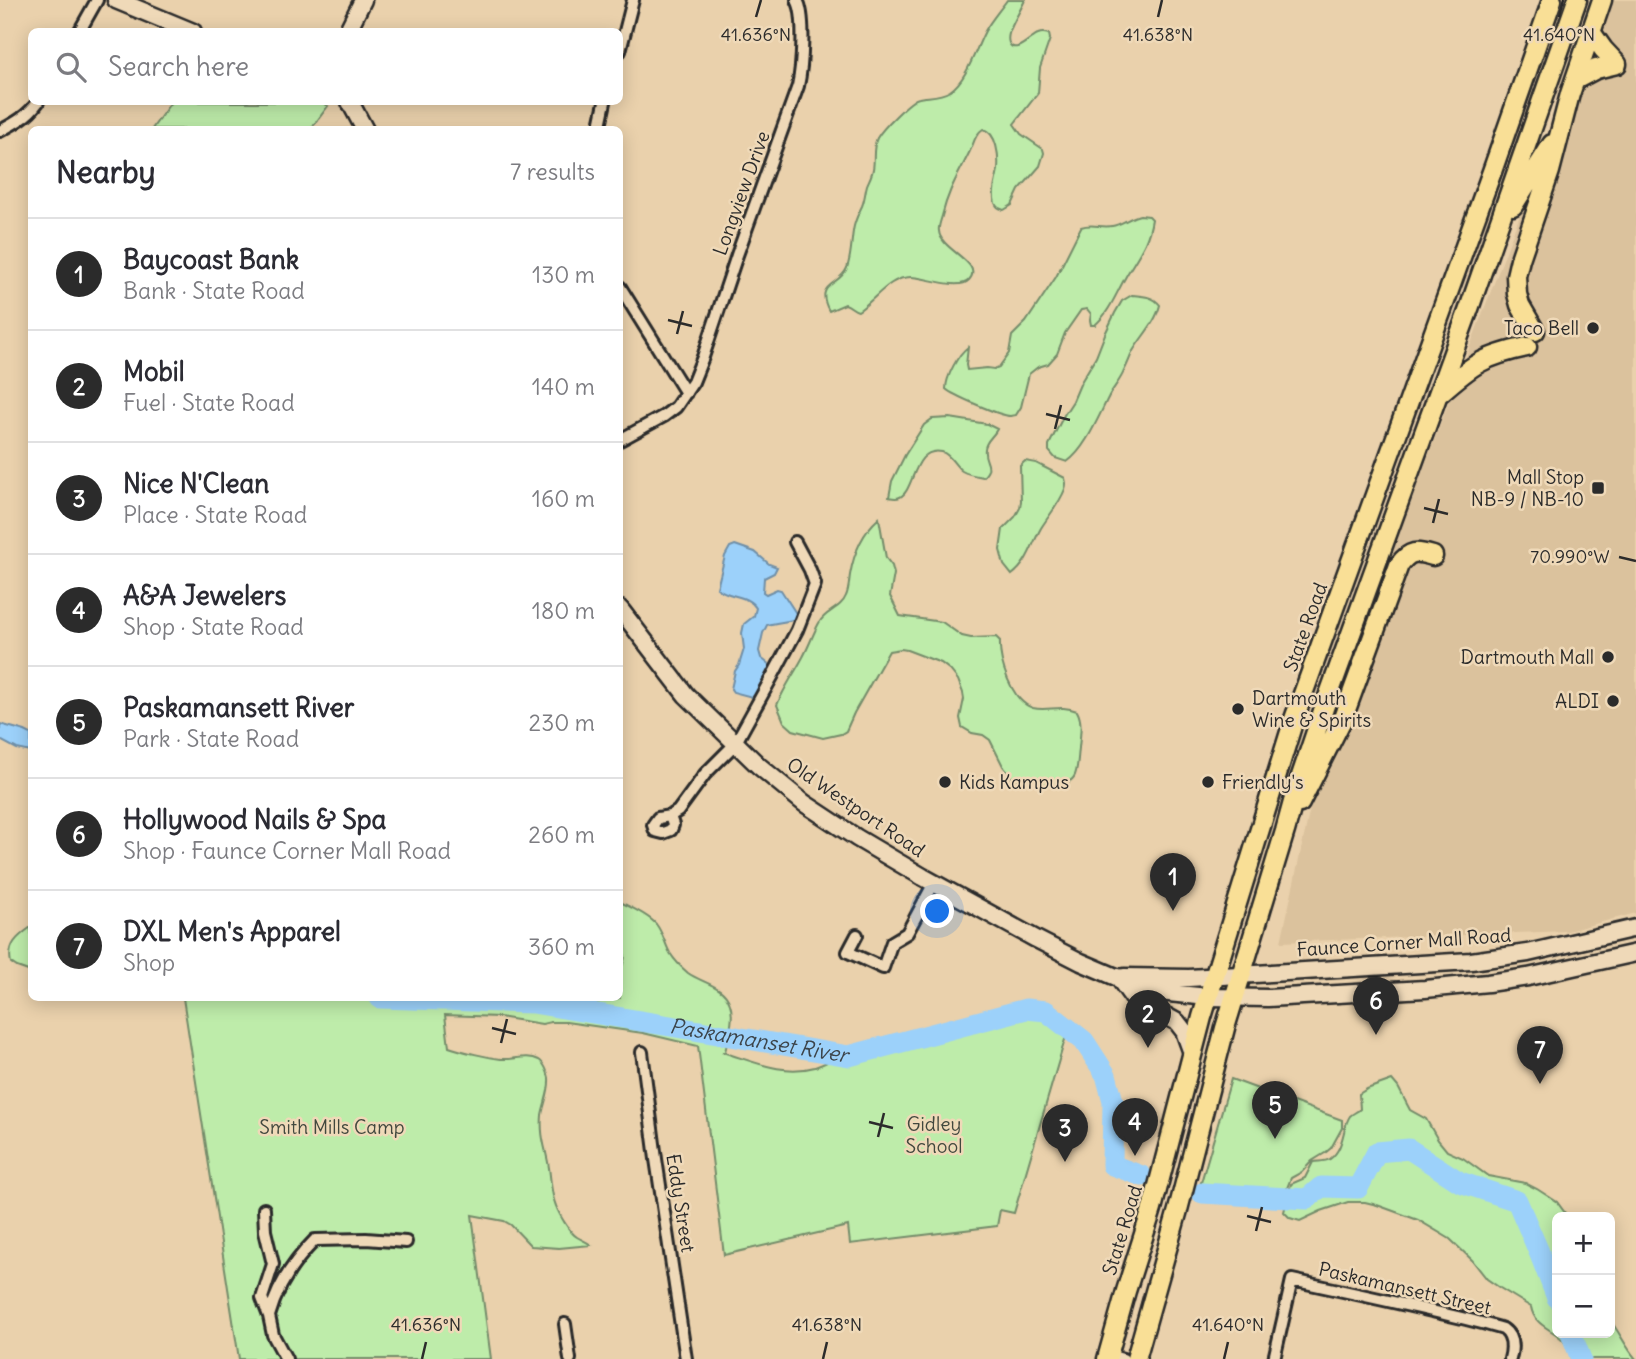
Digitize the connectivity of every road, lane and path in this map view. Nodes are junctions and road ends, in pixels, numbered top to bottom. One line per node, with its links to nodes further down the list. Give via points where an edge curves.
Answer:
1 (97, 0): 9 (street)
2 (116, 0): 10 (main road)
3 (363, 0): 11 (main road)
4 (633, 0): 13 (street)
5 (797, 0): 24 (street, Longview Drive, via 802,18 798,86 703,357)
6 (1552, 0): 39 (main road, State Road, via 1294,719)
7 (1577, 0): 22 (main road)
8 (1602, 0): 12 (main road)
9 (81, 28)
10 (183, 28)
11 (349, 28)
12 (1591, 32): 14 (main road); 14 (main road, via 1617,64)
13 (623, 39)
14 (1575, 80): 20 (main road)
15 (36, 105): 21 (street)
16 (353, 105): 18 (main road)
17 (604, 105): 19 (street)
18 (363, 126)
19 (600, 126)
20 (1561, 129): 22 (main road); 25 (main road, via 1516,276 1531,339 1470,367)
21 (0, 131)
22 (1494, 239): 25 (main road)
23 (623, 292): 24 (street)
24 (686, 393): 26 (street, Longview Drive, via 664,416)
25 (1438, 395): 32 (main road, via 1324,708)
26 (623, 438)
27 (795, 542): 30 (street, via 815,584 791,642)
28 (1433, 556): 32 (main road, via 1415,552 1399,565 1339,729)
29 (623, 613): 30 (main road, Old Westport Road, via 686,695)
30 (735, 744): 31 (street); 33 (main road, Old Westport Road, via 804,803)
31 (670, 816)
32 (1285, 831): 37 (main road)
33 (934, 883): 35 (street, via 907,933 892,942 883,968 848,952); 38 (main road, Old Westport Road, via 1047,945)
34 (1636, 928): 37 (main road, Faunce Corner Mall Road, via 1496,958)
35 (857, 935)
36 (1636, 953): 41 (main road, via 1488,983)
37 (1241, 975): 39 (main road, Faunce Corner Mall Road); 41 (main road)
38 (1118, 977): 39 (main road, Old Westport Road); 40 (main road, Old Westport Road, via 1149,991); 43 (main road, via 1133,998 1177,1022)
39 (1214, 977): 40 (main road, State Road)
40 (1208, 997): 41 (main road); 43 (main road, State Road)
41 (1234, 998): 52 (main road)
42 (642, 1052): 51 (street, Eddy Street)
43 (1192, 1053): 48 (main road, State Road, via 1126,1291)
44 (264, 1209): 46 (street, via 273,1264 262,1298)
45 (406, 1242): 46 (street, via 315,1240 293,1265)
46 (269, 1316): 49 (street)
47 (565, 1324): 50 (street)
48 (1113, 1358)
49 (286, 1359)
50 (570, 1359)
51 (686, 1359)
52 (1136, 1359)
53 (1275, 1359): 54 (street, Paskamansett Street, via 1292,1280 1503,1329 1512,1346)
54 (1510, 1359)

